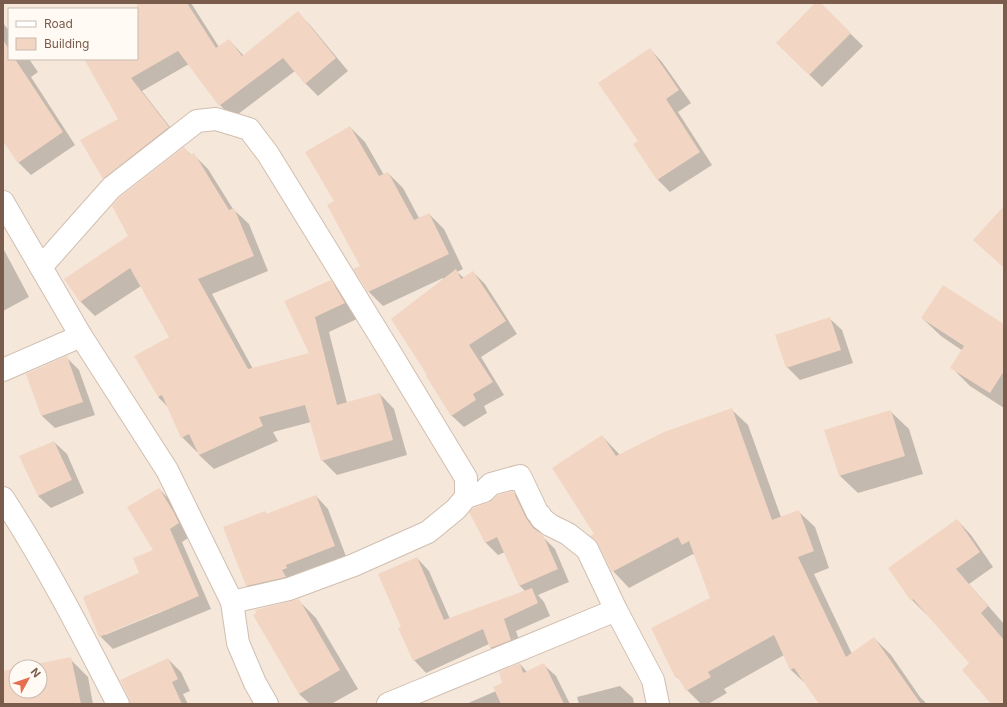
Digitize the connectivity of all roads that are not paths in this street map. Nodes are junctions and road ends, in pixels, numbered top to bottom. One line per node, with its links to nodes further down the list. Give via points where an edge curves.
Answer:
1 (3, 202): 2 (street)
2 (41, 267): 3 (street); 5 (street, via 111,188 197,121 216,119 249,129 268,154 466,478)
3 (81, 336): 4 (street); 7 (street, via 167,470)
4 (3, 370)
5 (466, 497): 7 (street, via 456,509 428,532 289,589); 8 (street, via 484,491 491,484 520,476 541,518 587,549)
6 (3, 498): 10 (street, via 79,628)
7 (232, 602): 11 (street, via 238,643)
8 (616, 610): 9 (street); 12 (street, via 653,680)
9 (399, 702)
10 (118, 704)
11 (267, 704)
12 (658, 704)

